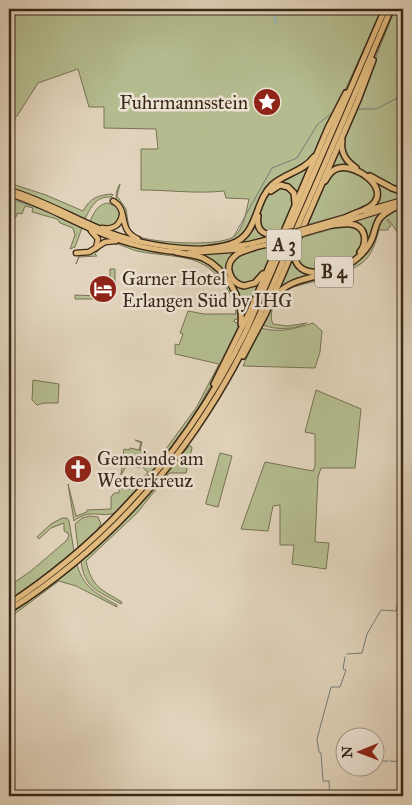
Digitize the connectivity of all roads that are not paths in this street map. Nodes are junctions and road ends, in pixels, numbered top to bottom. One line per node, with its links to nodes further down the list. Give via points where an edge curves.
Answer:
1 (385, 9): 4 (highway, A 3)
2 (391, 9): 3 (highway, A 3)
3 (383, 28): 5 (highway, A 3); 32 (highway, A 3, via 252,331)
4 (360, 67): 6 (highway); 33 (highway, A 3, via 246,331)
5 (348, 121): 8 (highway, A 3, via 342,144 347,161); 10 (highway, A 3)
6 (321, 146): 14 (highway); 25 (highway, via 307,165 269,188 244,237 231,244)
7 (9, 190): 17 (highway, via 44,202)
8 (403, 192)
9 (9, 194): 16 (highway, B 4, via 39,204)
10 (315, 198): 15 (highway, B 4, via 335,170 345,167 358,172 374,183 377,197 370,206); 20 (highway)
11 (113, 201): 13 (highway)
12 (403, 202): 15 (highway, B 4); 18 (highway, B 4); 30 (highway, B 4, via 380,218 368,246 356,260 336,271 286,286 275,296)
13 (122, 212): 17 (highway, via 120,221 112,228); 23 (highway, via 128,232)
14 (291, 216): 21 (highway, A 3, via 295,200 293,191 280,185 262,203 257,222 264,233); 29 (highway)
15 (346, 217): 19 (highway, B 4)
16 (82, 225): 22 (highway, B 4); 26 (highway, via 97,238)
17 (91, 225): 23 (highway)
18 (331, 225): 19 (highway, B 4); 20 (highway, A 3, via 354,225 365,236 358,254 338,268 318,272 301,269 294,256)
19 (308, 230): 20 (highway, B 4, bridge); 24 (highway, B 4, bridge)
20 (296, 234): 21 (highway, A 3, bridge); 30 (highway)
21 (276, 236): 25 (highway, via 250,244)
22 (127, 243): 26 (highway, via 109,240); 27 (highway, B 4)
23 (151, 244): 25 (highway)
24 (253, 248): 27 (highway, B 4); 29 (highway, B 4, via 238,253 230,261 230,274 236,283 244,286 255,283)
25 (204, 249)
26 (94, 250): 28 (highway)
27 (176, 252): 31 (highway, A 3, via 207,260 231,287 242,317)
28 (76, 253)
29 (272, 261): 31 (highway, A 3)
30 (266, 313): 32 (highway)
31 (233, 346): 33 (highway, A 3)
32 (228, 377): 35 (highway, A 3, via 183,448 138,502 78,559)
33 (196, 419): 34 (highway, A 3, via 156,474 123,510 65,564)
34 (9, 604)
35 (9, 610)

